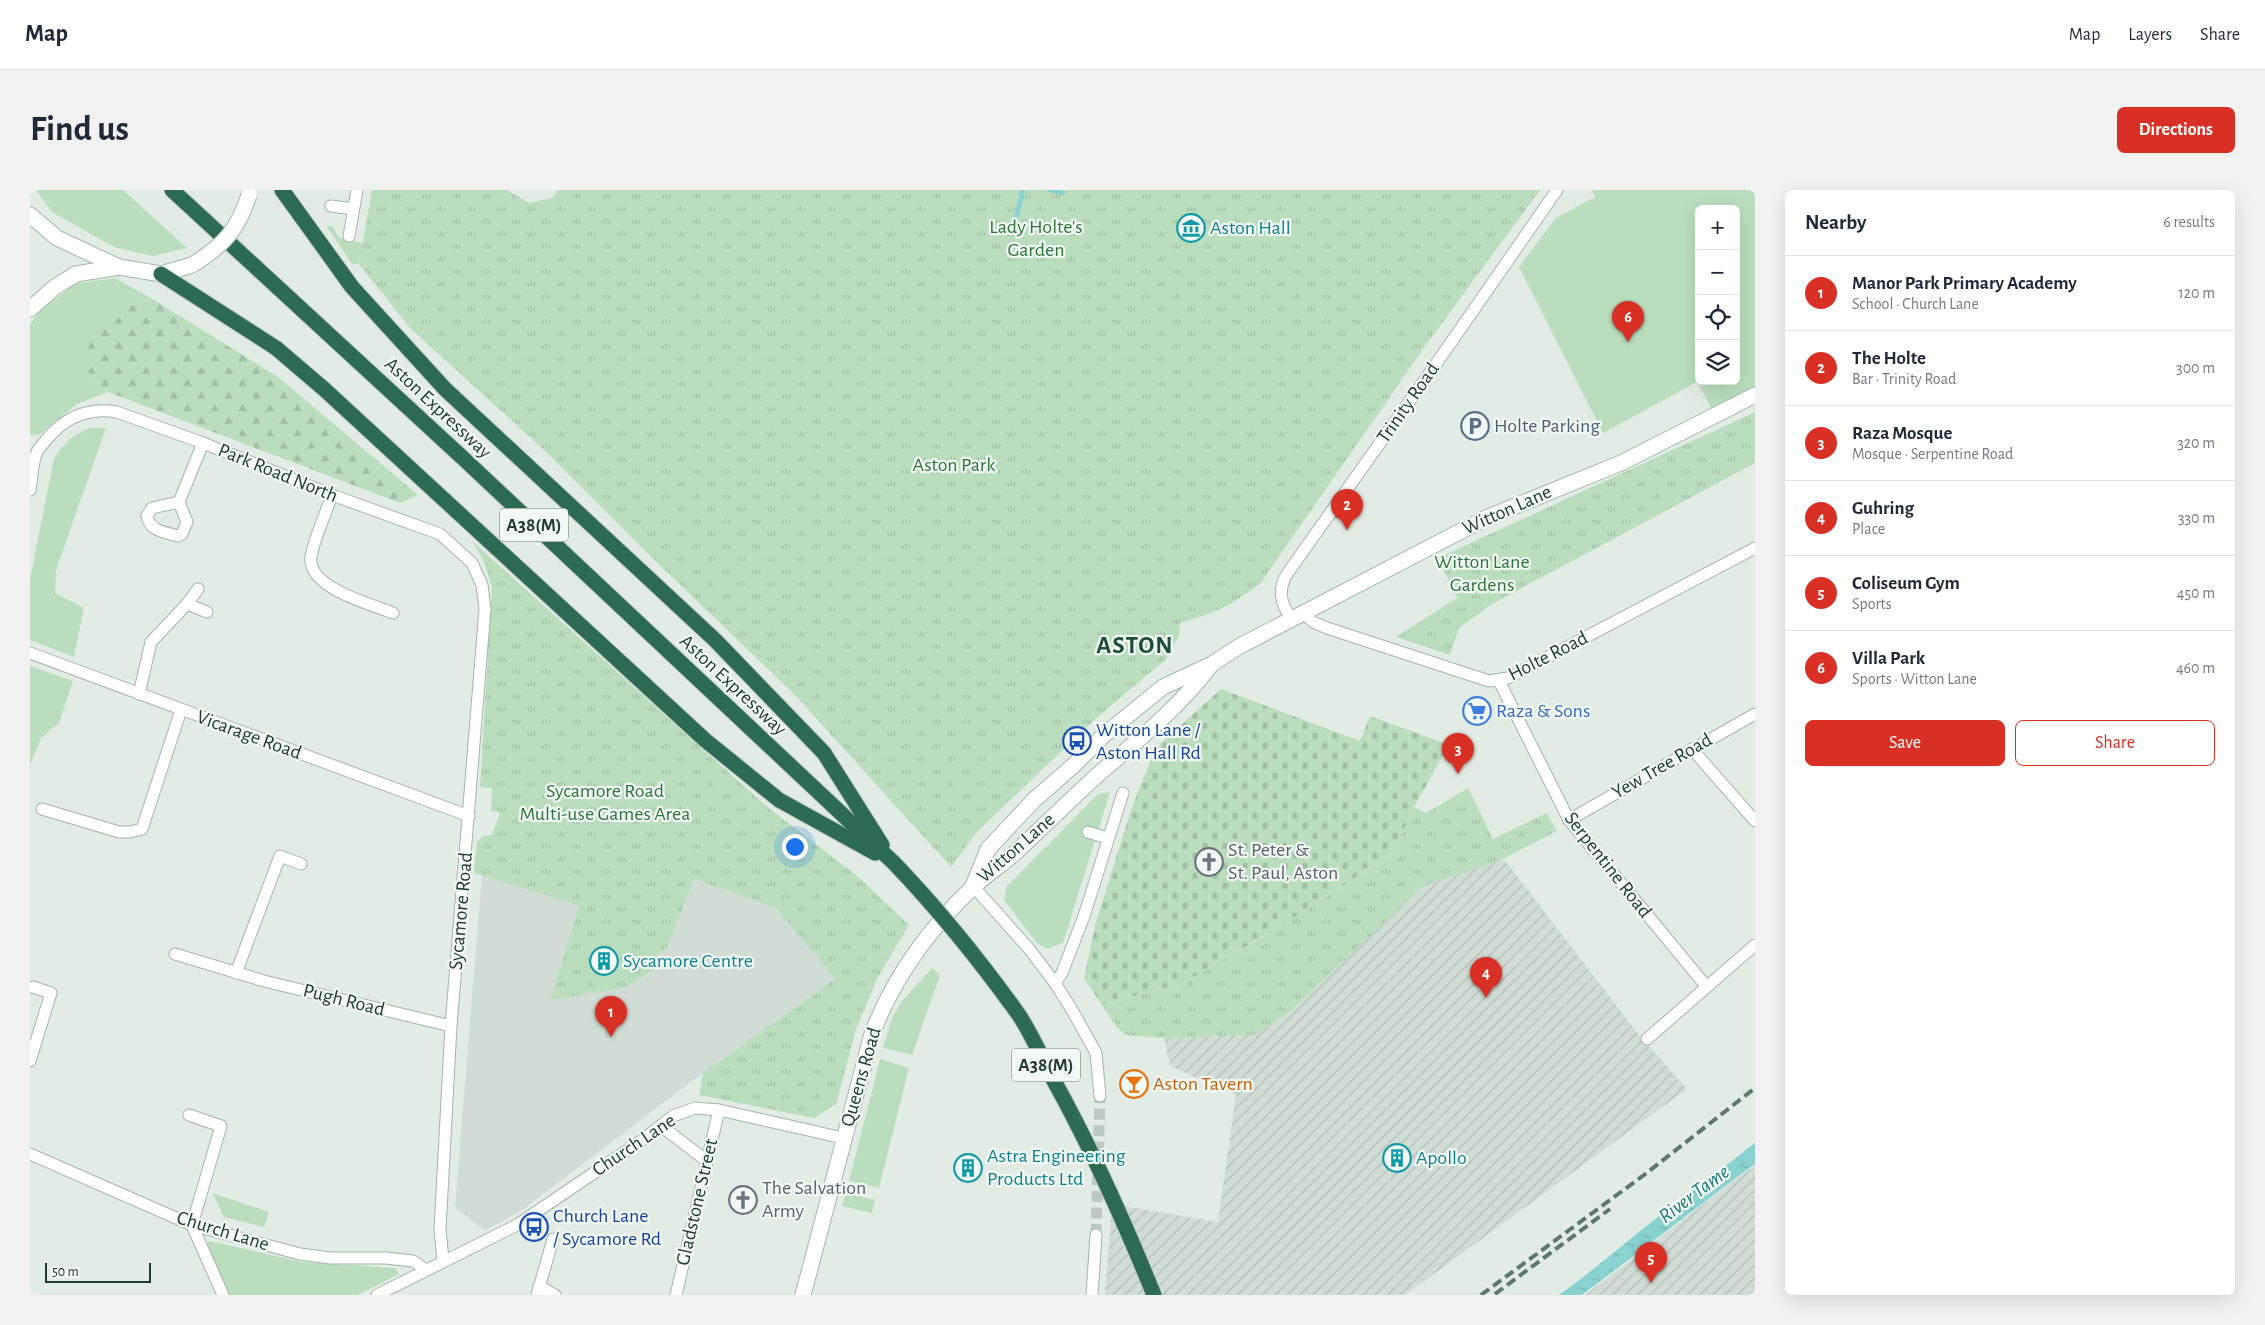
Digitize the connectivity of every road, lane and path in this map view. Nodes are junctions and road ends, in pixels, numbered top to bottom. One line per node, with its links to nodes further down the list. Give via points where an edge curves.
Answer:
1 (172, 190): 40 (highway, Aston Expressway / A38(M))
2 (282, 190): 40 (highway, via 352,287 445,389 714,640 824,752)
3 (357, 190): 7 (street)
4 (1557, 190): 25 (street, Trinity Road, via 1287,574 1281,596 1284,607)
5 (249, 192): 11 (main road, bridge, via 231,235 192,265)
6 (331, 206): 7 (street)
7 (353, 210): 9 (street)
8 (30, 215): 10 (main road, via 57,238)
9 (349, 236)
10 (119, 267): 11 (main road); 12 (main road, via 76,274)
11 (161, 274): 40 (highway, via 276,348 438,492 705,740 779,800)
12 (30, 309)
13 (1755, 395): 25 (main road, Witton Lane, via 1621,463 1486,518)
14 (203, 443): 15 (street, Park Road North, via 103,410 74,417 55,429); 17 (street, Park Road North); 18 (street)
15 (33, 451): 16 (street)
16 (30, 490)
17 (332, 495): 20 (street, Park Road North, via 440,534); 24 (street, via 311,558 313,570 335,590)
18 (179, 502)
19 (1755, 548): 28 (street, Holte Road)
20 (472, 563): 35 (street, Sycamore Road, via 482,585 485,609)
21 (198, 588): 22 (street)
22 (187, 604): 23 (street); 29 (street, via 151,642)
23 (207, 612)
24 (393, 613)
25 (1298, 617): 27 (main road, Witton Lane); 28 (street, Holte Road, via 1429,663)
26 (30, 653): 29 (street, Vicarage Road)
27 (1212, 664): 42 (main road, Witton Lane, via 1188,695 1166,716 999,867); 42 (main road, Witton Lane, via 1163,687 1104,735 1034,800 988,849)
28 (1499, 681): 36 (street, Serpentine Road)
29 (139, 694): 30 (street, Vicarage Road)
30 (181, 710): 34 (street, via 142,829 119,832); 35 (street, Vicarage Road)
31 (1755, 714): 32 (street, Yew Tree Road)
32 (1692, 748): 36 (street, Yew Tree Road); 37 (street)
33 (1123, 793): 39 (street)
34 (42, 809)
35 (469, 816): 49 (street, Sycamore Road)
36 (1569, 820): 47 (street, Serpentine Road)
37 (1755, 821)
38 (1088, 832): 39 (street, Witton Lane)
39 (1107, 838): 46 (street, via 1084,916)
40 (894, 863): 71 (highway, Aston Expressway / A38(M), bridge, via 969,949 1020,1017 1084,1135)
41 (301, 864): 45 (street, via 280,856)
42 (973, 886): 46 (street); 56 (main road, Queens Road, via 930,934 888,996 872,1034)
43 (1755, 945): 47 (street)
44 (175, 954): 45 (street, Pugh Road)
45 (236, 973): 49 (street, Pugh Road)
46 (1055, 983): 52 (street, via 1096,1053)
47 (1706, 986): 50 (street)
48 (34, 987): 51 (street, via 51,993)
49 (451, 1026): 62 (street, Sycamore Road, via 440,1229)
50 (1647, 1038)
51 (30, 1061)
52 (1100, 1096)
53 (719, 1110): 55 (street, Church Lane, via 695,1108 674,1116); 56 (street, Church Lane); 58 (street, Gladstone Street)
54 (189, 1115): 59 (street, via 222,1126)
55 (661, 1126): 58 (street); 62 (street, Church Lane, via 517,1225)
56 (843, 1138): 69 (main road, Queens Road)
57 (30, 1154): 59 (street, Church Lane)
58 (707, 1161): 68 (street, Gladstone Street)
59 (192, 1224): 63 (street, Church Lane, via 300,1254 412,1261); 65 (street)
60 (1096, 1235): 70 (street)
61 (553, 1239): 64 (street)
62 (443, 1260): 63 (street, Church Lane)
63 (426, 1270): 66 (street, Church Lane)
64 (538, 1290): 67 (street)
65 (223, 1295)
66 (377, 1295)
67 (555, 1295)
68 (676, 1295)
69 (803, 1295)
70 (1092, 1295)
71 (1154, 1295)

